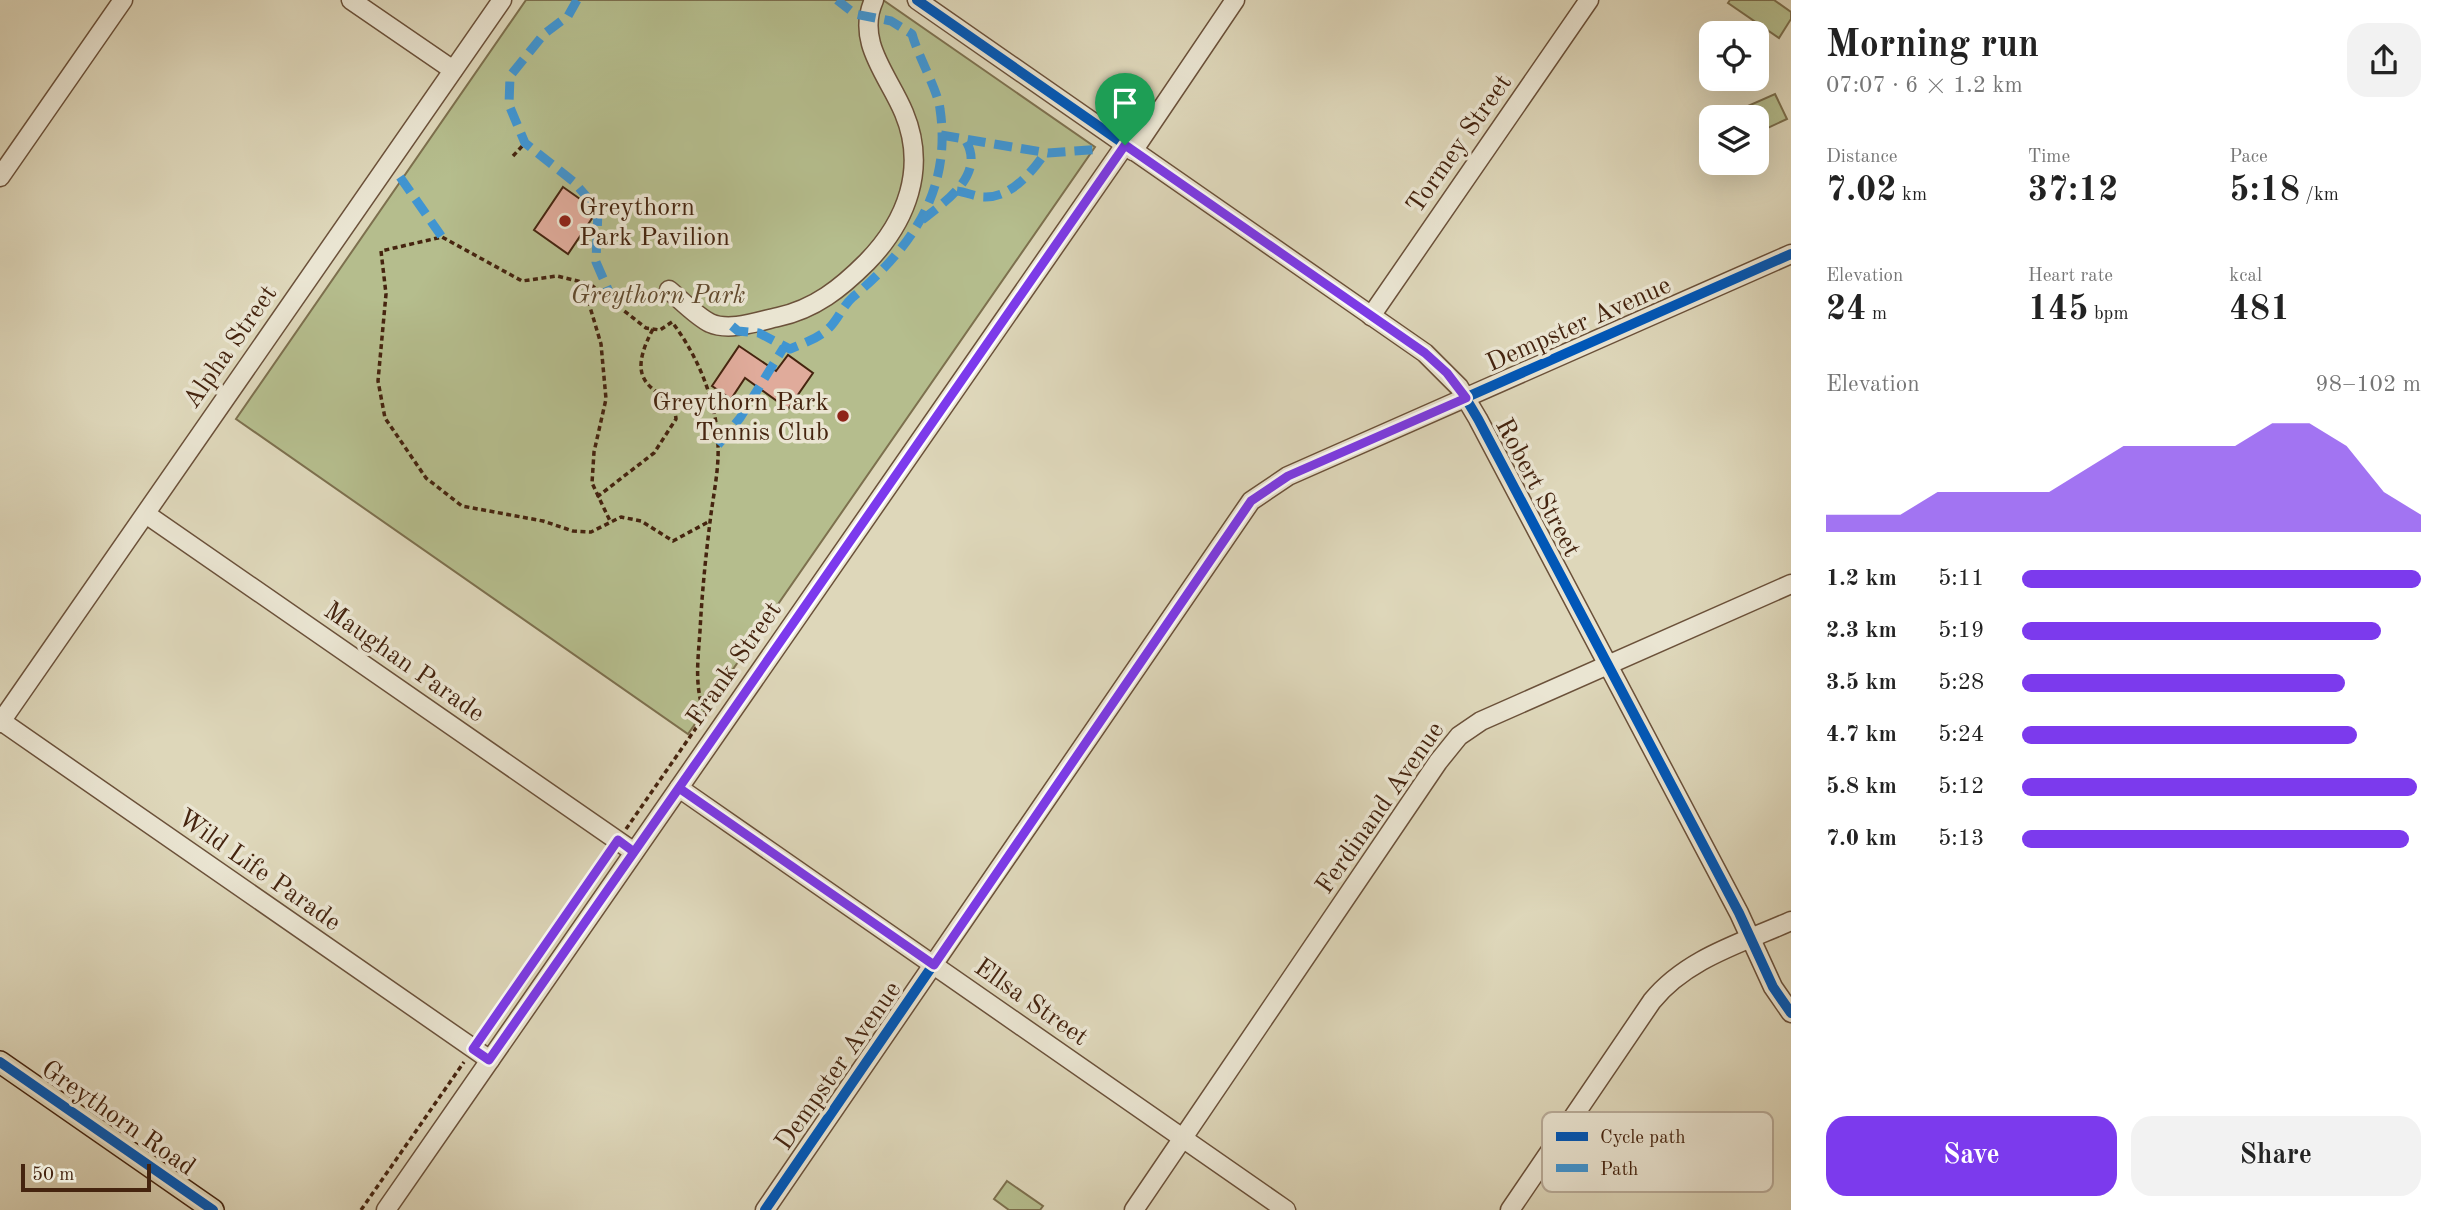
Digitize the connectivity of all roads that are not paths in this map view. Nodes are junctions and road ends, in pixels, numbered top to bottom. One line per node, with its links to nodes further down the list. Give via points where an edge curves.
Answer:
1 (123, 0): 10 (street)
2 (351, 0): 8 (street)
3 (502, 0): 8 (street, Alpha Street)
4 (874, 0): 12 (street, via 868,16 869,38 904,113 913,150 910,196 890,235 850,279 821,302 782,316 732,326 711,323)
5 (916, 0): 9 (street, Robert Street)
6 (1235, 0): 9 (street, Frank Street)
7 (1589, 0): 13 (street, Tormey Street)
8 (453, 70): 15 (street, Alpha Street)
9 (1129, 148): 13 (street, Robert Street); 19 (street, Frank Street)
10 (0, 177)
11 (1791, 254): 14 (street, Dempster Avenue)
12 (669, 290)
13 (1371, 316): 14 (street, Robert Street, via 1437,363)
14 (1466, 398): 17 (street, Robert Street); 23 (street, Dempster Avenue, via 1288,476 1251,501)
15 (146, 514): 18 (street, Alpha Street); 20 (street, Maughan Parade)
16 (1791, 584): 17 (street, Ferdinand Avenue)
17 (1608, 665): 22 (street, Robert Street); 28 (street, Ferdinand Avenue, via 1481,720 1449,747)
18 (1, 722): 25 (street, Wild Life Parade)
19 (679, 788): 20 (street, Frank Street); 23 (street, Ellsa Street)
20 (634, 852): 25 (street, Frank Street)
21 (1791, 921): 22 (street)
22 (1750, 939): 24 (street, Robert Street); 27 (street, via 1694,964 1662,989)
23 (934, 965): 28 (street, Ellsa Street); 32 (street, Dempster Avenue)
24 (1791, 1013)
25 (489, 1060): 31 (street, Frank Street)
26 (0, 1062): 30 (main road, Greythorn Road)
27 (1577, 1112)
28 (1184, 1139): 33 (street, Ferdinand Avenue); 34 (street, Ellsa Street)
29 (1542, 1163): 35 (street)
30 (213, 1210)
31 (386, 1210)
32 (765, 1210)
33 (1134, 1210)
34 (1286, 1210)
35 (1510, 1210)

